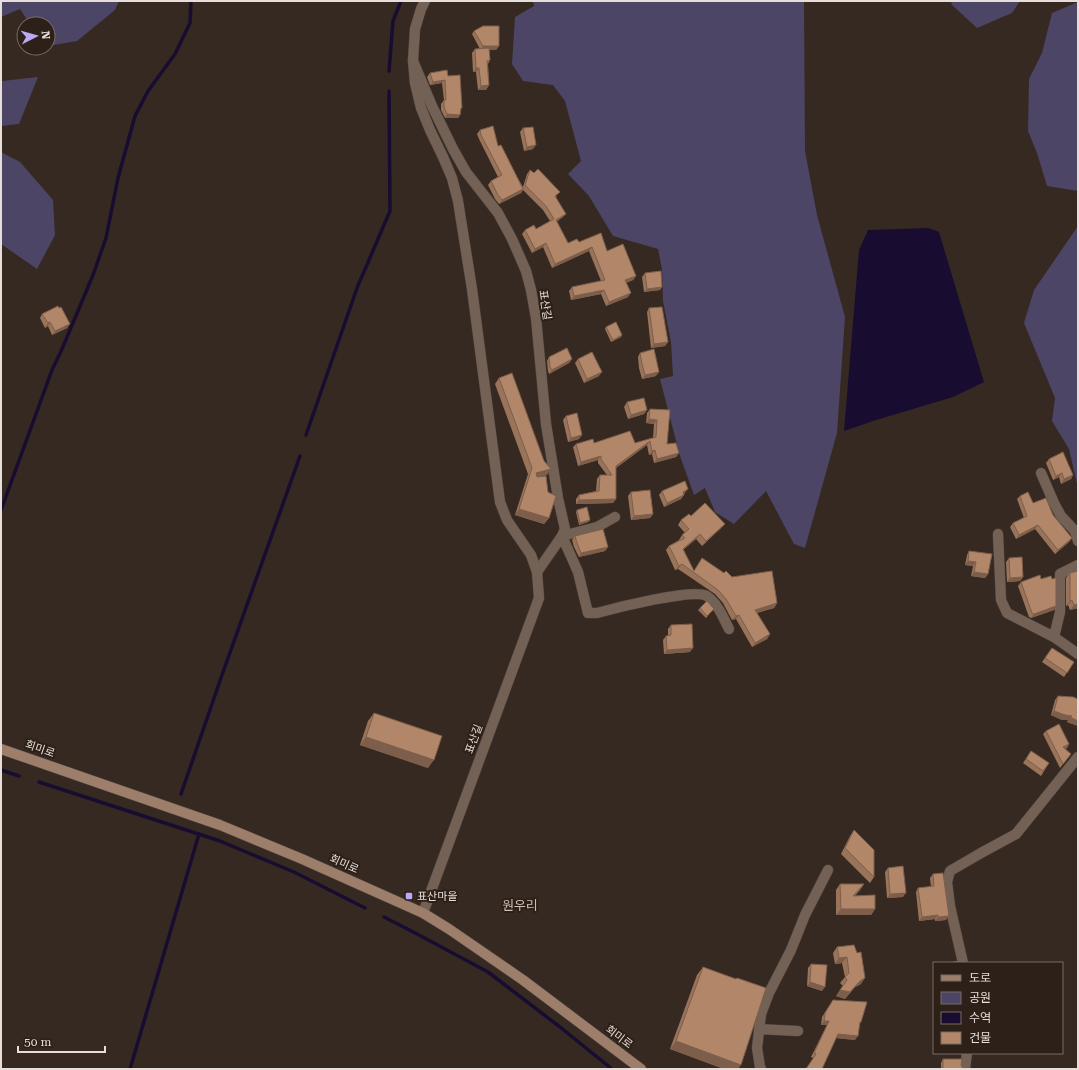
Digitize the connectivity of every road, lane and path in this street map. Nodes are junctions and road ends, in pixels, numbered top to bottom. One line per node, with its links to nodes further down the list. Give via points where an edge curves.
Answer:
1 (425, 1): 2 (street, 표산길, via 415,29)
2 (413, 61): 6 (street, 표산길, via 453,149 466,172 498,213 526,271 536,318 546,424 565,529); 9 (street, 표산길, via 421,108 452,178 458,201 500,502 507,520 530,555)
3 (1041, 473): 7 (street, via 1061,516 1075,531)
4 (615, 517): 6 (street, via 597,527)
5 (998, 534): 11 (street, via 1001,600 1007,612)
6 (562, 536): 9 (street); 10 (street, via 578,572 588,612 597,613 682,595 705,595 717,605)
7 (1078, 541)
8 (1078, 564): 11 (street, via 1060,574 1060,612)
9 (537, 572): 16 (street, 표산길, via 539,598)
10 (729, 629)
11 (1054, 637): 12 (street)
12 (1078, 654)
13 (1, 749): 16 (street, 회미로, via 220,825)
14 (1078, 757): 17 (street, via 1016,834 950,871 947,882 950,906)
15 (828, 870): 18 (street, via 769,993 761,1014)
16 (423, 913): 21 (street, 회미로, via 523,980)
17 (963, 962)
18 (759, 1029): 19 (street); 22 (street, via 757,1048)
19 (798, 1031)
20 (967, 1054): 23 (street)
21 (641, 1069)
22 (761, 1069)
23 (965, 1069)

